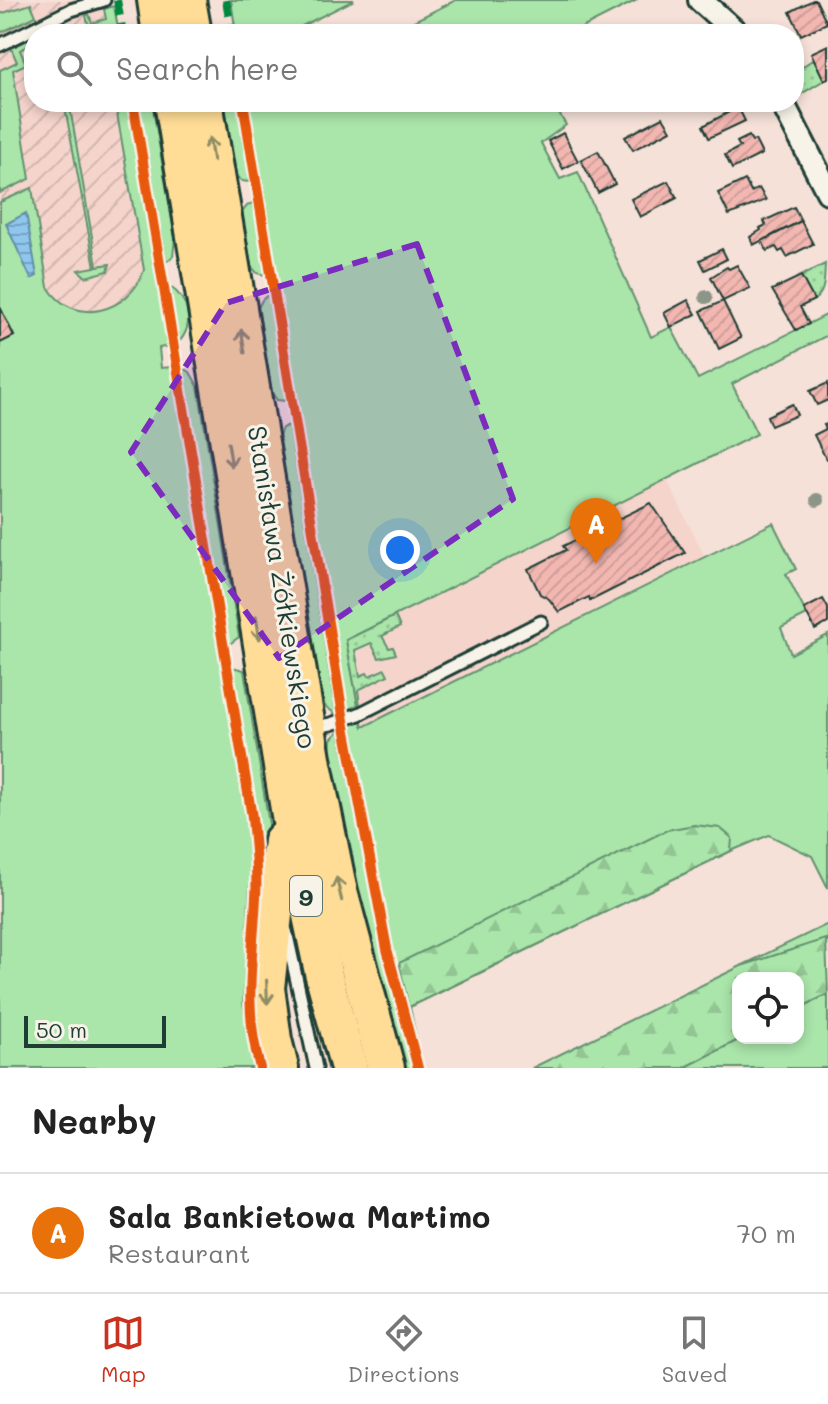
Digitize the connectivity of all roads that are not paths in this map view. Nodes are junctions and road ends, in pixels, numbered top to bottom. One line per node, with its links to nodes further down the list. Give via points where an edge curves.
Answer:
1 (104, 0): 5 (lane)
2 (156, 0): 7 (main road)
3 (187, 0): 8 (main road)
4 (700, 0): 9 (street)
5 (70, 5): 6 (lane)
6 (37, 24)
7 (160, 24)
8 (191, 24)
9 (727, 24)
10 (24, 31): 11 (lane)
11 (0, 45)
12 (175, 112): 17 (main road, Stanisława Żółkiewskiego / 9, one-way to 17)
13 (205, 112): 17 (main road, Stanisława Żółkiewskiego / 9, one-way to 13)
14 (787, 112): 15 (street)
15 (828, 192)
16 (541, 622): 17 (lane, via 359,714)
17 (292, 738): 18 (main road); 21 (main road, Stanisława Żółkiewskiego / 9, via 309,911); 22 (main road, Stanisława Żółkiewskiego / 9, one-way to 17)
18 (278, 892): 19 (main road, one-way to 19, via 266,988); 20 (lane)
19 (280, 1068)
20 (316, 1068)
21 (349, 1068)
22 (386, 1068)

